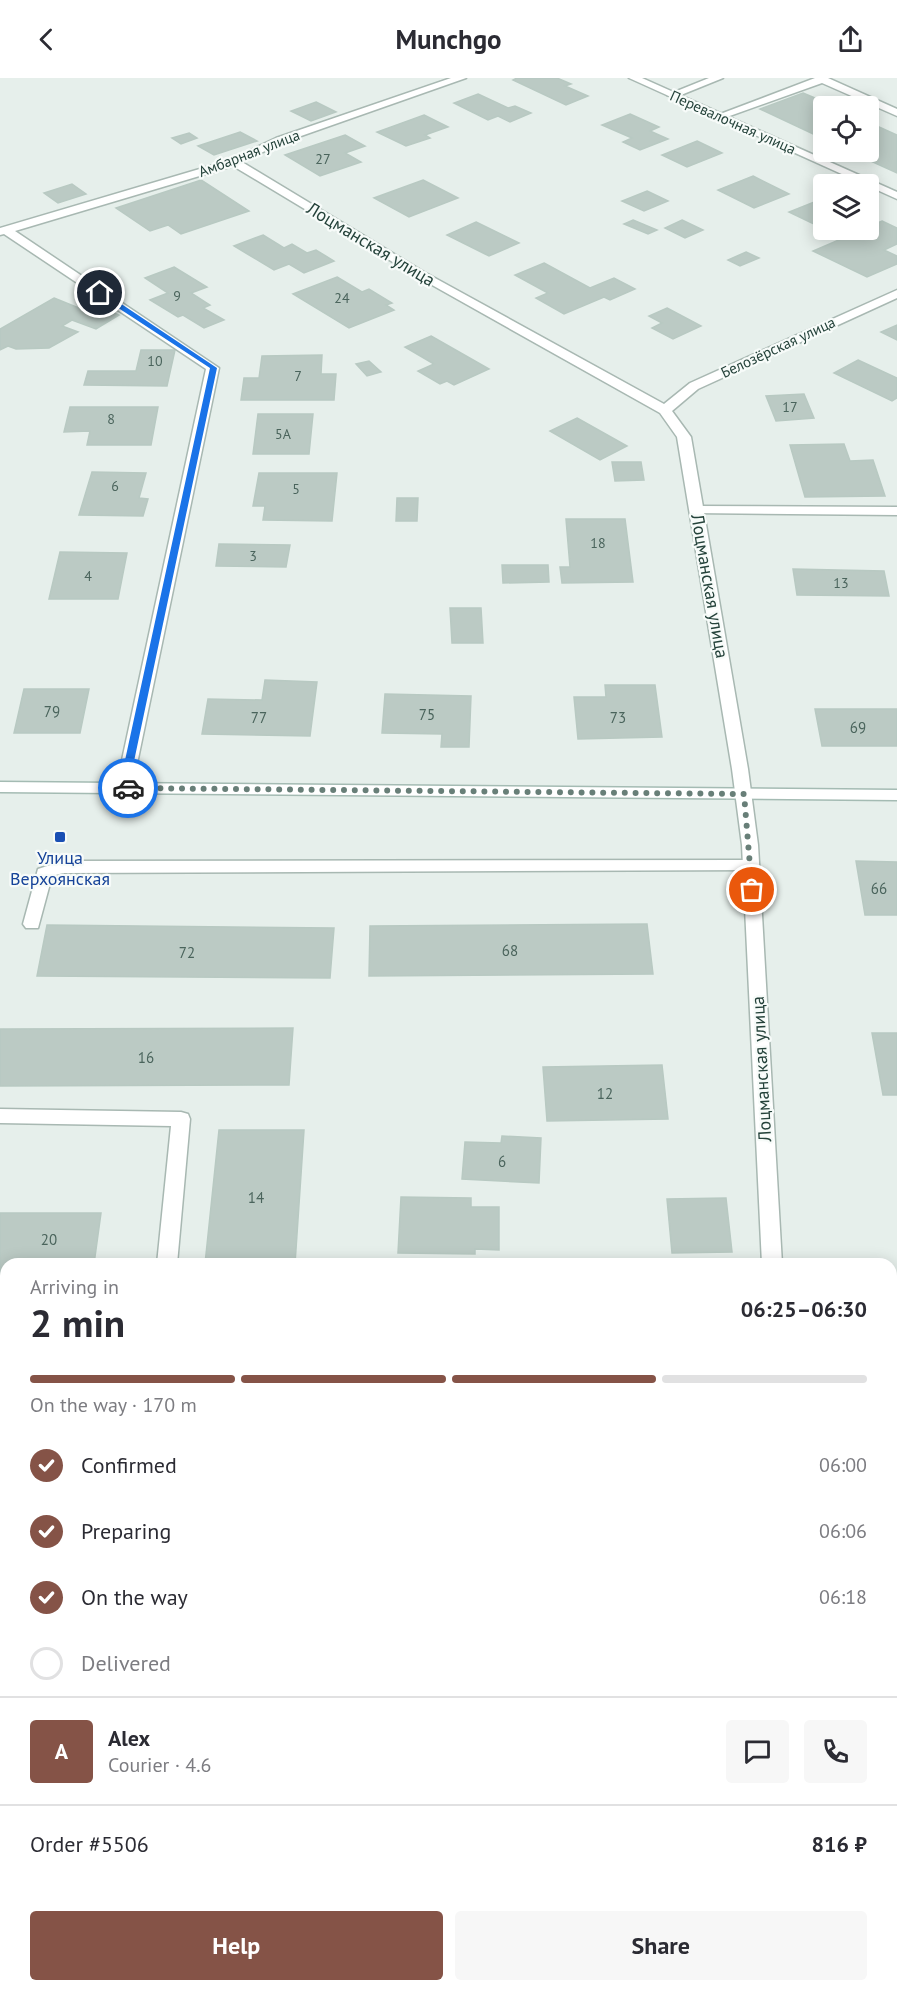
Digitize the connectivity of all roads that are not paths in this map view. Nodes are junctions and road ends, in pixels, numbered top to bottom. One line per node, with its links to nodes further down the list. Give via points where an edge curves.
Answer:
1 (461, 78): 7 (street, Амбарная улица, via 280,140)
2 (634, 78): 4 (street, Перевалочная улица)
3 (718, 78): 4 (street)
4 (672, 95): 6 (street, Перевалочная улица)
5 (897, 113): 6 (street, via 822,80)
6 (720, 117): 8 (street, Перевалочная улица)
7 (234, 162): 9 (street, Амбарная улица); 11 (street, Лоцманская улица, via 420,274)
8 (897, 196)
9 (3, 231): 15 (street, via 213,368)
10 (897, 294): 11 (street, Белозёрская улица, via 694,386)
11 (665, 410): 12 (street, Лоцманская улица, via 684,437)
12 (697, 510): 13 (street); 16 (street, Лоцманская улица)
13 (897, 511)
14 (0, 787): 15 (street)
15 (124, 788): 16 (street)
16 (744, 794): 17 (street); 18 (street, Лоцманская улица)
17 (897, 795)
18 (750, 866): 19 (street, via 63,867 44,873); 22 (street, Лоцманская улица)
19 (32, 924)
20 (0, 1116): 21 (street, via 181,1119)
21 (168, 1258)
22 (772, 1258)

